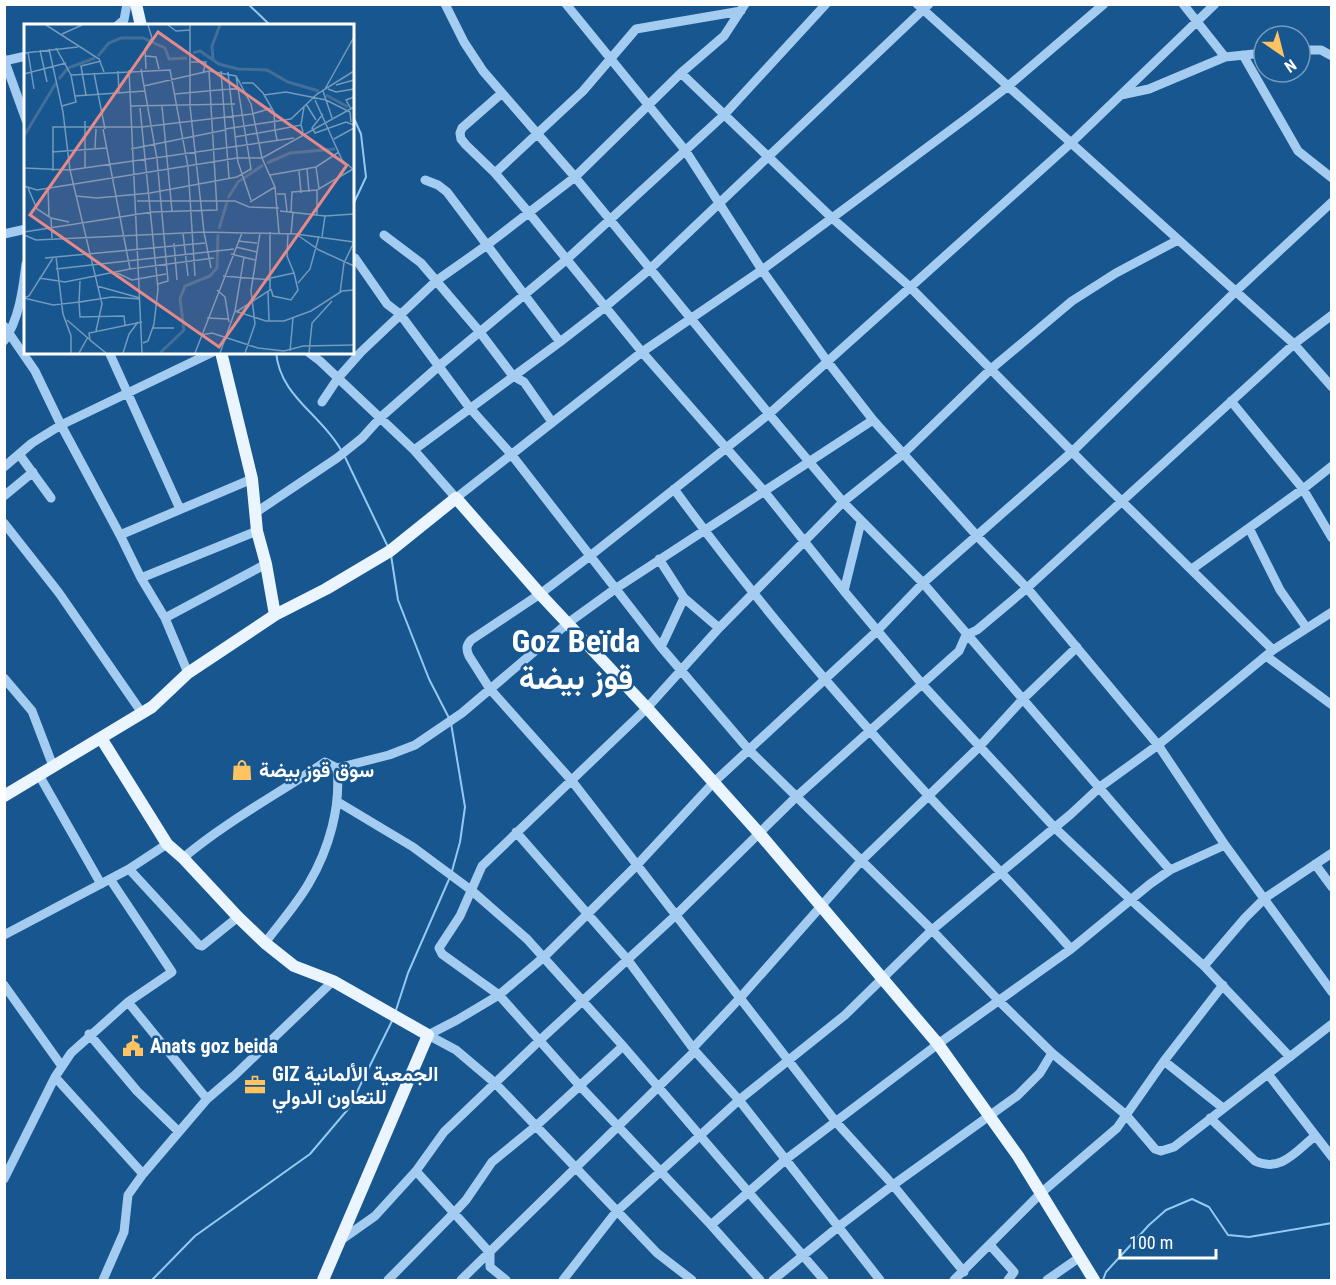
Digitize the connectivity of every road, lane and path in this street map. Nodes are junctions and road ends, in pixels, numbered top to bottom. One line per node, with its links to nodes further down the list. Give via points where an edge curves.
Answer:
1 (136, 4): 13 (main road)
2 (445, 4): 24 (street, via 473,56)
3 (566, 4): 20 (street)
4 (826, 4): 28 (street)
5 (1104, 4): 23 (street)
6 (1183, 4): 11 (street)
7 (1215, 4): 11 (street)
8 (923, 6): 23 (street); 32 (street)
9 (124, 7): 12 (street, via 124,21)
10 (743, 8): 20 (street, via 640,27); 22 (street, via 724,36)
11 (1196, 22): 19 (street); 25 (street)
12 (120, 24)
13 (141, 24)
14 (1312, 50): 18 (street)
15 (1252, 54): 16 (street)
16 (1243, 55): 19 (street); 35 (street, via 1298,151)
17 (24, 56): 21 (street)
18 (1332, 56)
19 (1225, 57): 25 (street, via 1149,89)
20 (612, 59): 26 (street); 29 (street)
21 (5, 60): 27 (street)
22 (681, 73): 26 (street); 28 (street)
23 (1007, 87): 30 (street); 40 (street)
24 (502, 93): 29 (street); 33 (street, via 460,133 466,145)
25 (1120, 96): 30 (street)
26 (650, 105): 31 (street); 34 (street)
27 (24, 114)
28 (724, 115): 31 (street); 32 (street)
29 (537, 134): 33 (street); 34 (street)
30 (1071, 143): 45 (street); 53 (street)
31 (685, 150): 38 (street); 41 (street)
32 (768, 157): 38 (street); 40 (street)
33 (495, 173): 39 (street)
34 (575, 177): 39 (street); 41 (street)
35 (1332, 178)
36 (425, 180): 46 (street, via 447,192)
37 (1332, 202): 54 (street)
38 (719, 203): 49 (street); 50 (street)
39 (529, 213): 46 (street); 48 (street)
40 (832, 218): 50 (street); 53 (street)
41 (610, 219): 48 (street); 49 (street)
42 (24, 229): 43 (street)
43 (4, 234)
44 (384, 235): 52 (street, via 421,263)
45 (1178, 240): 54 (street); 71 (street, via 1072,301)
46 (487, 245): 52 (street); 55 (street)
47 (355, 258): 57 (street, via 387,304)
48 (566, 260): 55 (street); 56 (street)
49 (650, 269): 56 (street); 59 (street)
50 (762, 270): 59 (street); 69 (street)
51 (24, 280): 61 (street)
52 (436, 281): 57 (street); 60 (street)
53 (909, 286): 69 (street); 71 (street)
54 (1235, 292): 63 (street); 86 (street)
55 (523, 295): 60 (street); 62 (street)
56 (606, 307): 62 (street); 64 (street)
57 (400, 314): 70 (street); 73 (street)
58 (1332, 315): 63 (street)
59 (691, 318): 64 (street); 79 (street)
60 (479, 331): 70 (street); 72 (street)
61 (6, 333): 83 (street, via 35,371)
62 (560, 342): 72 (street)
63 (1294, 345): 74 (street); 76 (street)
64 (642, 352): 82 (street); 84 (street)
65 (110, 354): 75 (street)
66 (209, 354): 75 (street)
67 (221, 354): 94 (main road)
68 (310, 354): 73 (street)
69 (826, 361): 79 (street); 81 (street)
70 (439, 366): 78 (street); 80 (street)
71 (991, 369): 86 (street); 89 (street)
72 (513, 376): 78 (street); 82 (street, via 524,382)
73 (338, 378): 77 (street); 80 (street)
74 (1332, 387)
75 (128, 392): 83 (street); 103 (street)
76 (1232, 401): 96 (street); 101 (street)
77 (322, 402)
78 (469, 407): 85 (street); 88 (street)
79 (769, 414): 84 (street); 90 (street)
80 (381, 417): 85 (street); 104 (street, via 338,458)
81 (873, 420): 89 (street); 90 (street)
82 (552, 422): 88 (street)
83 (61, 425): 87 (street); 110 (street)
84 (727, 449): 95 (street); 97 (street)
85 (414, 450): 100 (street)
86 (1072, 451): 101 (street); 111 (street)
87 (19, 454): 92 (street); 93 (street)
88 (511, 454): 100 (street); 114 (street)
89 (903, 454): 102 (street); 111 (street)
90 (810, 462): 97 (street); 102 (street)
91 (1332, 466): 96 (street)
92 (4, 467)
93 (33, 472): 98 (street); 99 (street)
94 (252, 479): 103 (street); 104 (main road)
95 (674, 489): 108 (street); 114 (street)
96 (1303, 489): 107 (street); 112 (street)
97 (764, 491): 108 (street); 113 (street)
98 (4, 496)
99 (51, 498)
100 (456, 498): 124 (main road); 127 (main road, via 390,551)
101 (1121, 500): 117 (street); 120 (street)
102 (843, 502): 105 (street); 113 (street)
103 (180, 509): 110 (street)
104 (255, 513): 109 (main road)
105 (861, 522): 119 (street); 122 (street)
106 (4, 523): 146 (street, via 59,593)
107 (1249, 528): 117 (street); 130 (street, via 1280,590)
108 (703, 529): 115 (street); 123 (street)
109 (257, 531): 116 (main road); 118 (street)
110 (120, 534): 118 (street)
111 (978, 537): 119 (street); 120 (street)
112 (1332, 538)
113 (805, 542): 122 (street); 123 (street)
114 (590, 556): 121 (street); 124 (street)
115 (659, 559): 121 (street); 125 (street)
116 (266, 564): 127 (main road); 128 (street)
117 (1192, 569): 136 (street)
118 (141, 578): 128 (street)
119 (923, 583): 132 (street); 133 (street)
120 (1027, 588): 133 (street); 135 (street)
121 (615, 589): 129 (street); 134 (street)
122 (844, 591): 132 (street)
123 (755, 593): 131 (street); 140 (street)
124 (540, 594): 129 (main road); 142 (street, via 467,645 469,656)
125 (684, 598): 131 (street); 134 (street)
126 (1332, 612): 130 (street)
127 (275, 615): 138 (main road)
128 (165, 618): 138 (street)
129 (568, 623): 142 (street); 145 (main road)
130 (1306, 627): 136 (street)
131 (719, 628): 137 (street)
132 (877, 631): 140 (street); 141 (street)
133 (966, 635): 141 (street, via 959,651); 143 (street)
134 (661, 647): 137 (street)
135 (1077, 647): 143 (street); 149 (street)
136 (1269, 653): 144 (street); 149 (street)
137 (682, 671): 145 (street); 151 (street)
138 (188, 673): 146 (main road)
139 (4, 678): 152 (street, via 32,711)
140 (825, 679): 147 (street); 151 (street)
141 (922, 684): 147 (street); 150 (street)
142 (490, 689): 153 (street, via 415,746); 155 (street)
143 (1023, 699): 150 (street); 157 (street)
144 (1332, 705)
145 (647, 708): 155 (street); 156 (main road)
146 (142, 713): 148 (main road)
147 (869, 730): 159 (street); 160 (street)
148 (101, 738): 152 (main road); 165 (main road)
149 (1158, 745): 157 (street); 166 (street)
150 (979, 747): 159 (street); 162 (street)
151 (749, 750): 156 (street); 160 (street)
152 (53, 766): 154 (main road)
153 (337, 768): 161 (street); 168 (street, via 325,762)
154 (39, 775): 158 (main road); 175 (street)
155 (572, 781): 163 (street); 171 (street)
156 (713, 783): 164 (main road); 171 (street)
157 (1100, 787): 162 (street); 173 (street)
158 (7, 792)
159 (928, 795): 169 (street); 174 (street)
160 (796, 797): 164 (street); 169 (street)
161 (338, 802): 177 (street, via 413,846); 186 (street, via 309,883)
162 (1055, 828): 174 (street); 179 (street)
163 (516, 832): 177 (street, via 482,866); 181 (street)
164 (759, 833): 180 (main road); 182 (street)
165 (167, 844): 168 (main road); 172 (street)
166 (1225, 845): 173 (street); 178 (street)
167 (1332, 852): 170 (street)
168 (183, 858): 183 (main road)
169 (861, 861): 180 (street); 184 (street)
170 (1314, 864): 176 (street); 178 (street)
171 (637, 865): 181 (street); 182 (street)
172 (129, 869): 175 (street); 183 (street, via 199,945)
173 (1170, 870): 179 (street)
174 (1002, 872): 184 (street); 187 (street)
175 (106, 882): 185 (street); 199 (street, via 172,972)
176 (1332, 887)
177 (471, 890): 188 (street); 196 (street, via 439,948)
178 (1265, 898): 190 (street); 195 (street)
179 (1131, 900): 187 (street); 190 (street)
180 (821, 907): 191 (main road); 197 (street)
181 (588, 915): 188 (street); 189 (street)
182 (676, 915): 189 (street); 197 (street)
183 (238, 918): 186 (main road)
184 (932, 930): 191 (street); 200 (street)
185 (4, 935)
186 (265, 943): 192 (main road, via 294,966)
187 (1071, 949): 200 (street)
188 (543, 957): 196 (street); 198 (street)
189 (627, 959): 198 (street); 207 (street)
190 (1203, 966): 194 (street)
191 (883, 979): 205 (main road); 210 (street)
192 (333, 981): 203 (main road); 218 (street)
193 (4, 985): 212 (street)
194 (1223, 985): 209 (street); 211 (street)
195 (1332, 992)
196 (499, 995): 203 (street); 204 (street)
197 (740, 998): 207 (street); 210 (street)
198 (582, 1000): 204 (street); 206 (street)
199 (128, 1002): 202 (street); 218 (street)
200 (1000, 1002): 205 (street); 208 (street)
201 (1332, 1024): 209 (street)
202 (89, 1034): 212 (street); 227 (street, via 137,1091)
203 (428, 1035): 215 (street, via 456,1050); 244 (main road)
204 (539, 1041): 215 (street); 216 (street)
205 (938, 1044): 222 (main road); 224 (street)
206 (623, 1046): 216 (street); 217 (street)
207 (694, 1049): 217 (street); 219 (street)
208 (1052, 1053): 221 (street); 222 (street, via 1029,1085)
209 (1290, 1057): 213 (street)
210 (789, 1060): 219 (street); 224 (street)
211 (1164, 1061): 220 (street); 221 (street)
212 (61, 1065): 214 (street)
213 (1268, 1074): 220 (street); 229 (street)
214 (54, 1077): 235 (street); 236 (street)
215 (495, 1083): 226 (street); 233 (street, via 444,1132)
216 (580, 1086): 225 (street); 226 (street)
217 (657, 1088): 225 (street); 228 (street)
218 (207, 1099): 227 (street)
219 (739, 1100): 228 (street); 231 (street)
220 (1223, 1108): 223 (street)
221 (1126, 1115): 223 (street, via 1161,1152 1174,1147); 239 (street, via 1117,1128)
222 (990, 1116): 237 (street); 239 (main road)
223 (1210, 1118): 229 (street, via 1264,1166 1284,1161)
224 (836, 1122): 231 (street); 237 (street)
225 (617, 1125): 232 (street); 234 (street)
226 (536, 1126): 232 (street); 241 (street, via 492,1162)
227 (179, 1132): 235 (street)
228 (700, 1136): 234 (street); 238 (street)
229 (1315, 1136): 230 (street)
230 (1332, 1156)
231 (785, 1160): 238 (street); 243 (street)
232 (575, 1168): 240 (street); 246 (street)
233 (416, 1171): 241 (street); 244 (street, via 375,1216)
234 (661, 1172): 240 (street); 242 (street)
235 (143, 1174): 250 (street, via 129,1195 124,1232)
236 (4, 1179)
237 (893, 1185): 243 (street); 249 (street)
238 (748, 1192): 242 (street); 247 (street)
239 (1041, 1192): 245 (street); 248 (main road)
240 (616, 1212): 255 (street); 256 (street)
241 (454, 1213): 246 (street); 252 (street)
242 (711, 1225): 257 (street)
243 (838, 1227): 247 (street); 260 (street)
244 (341, 1240): 251 (main road)
245 (990, 1245): 249 (street); 262 (street, via 1014,1272)
246 (490, 1253): 253 (street); 254 (street, via 490,1267)
247 (802, 1256): 258 (street); 259 (street)
248 (1080, 1257): 263 (street); 264 (main road)
249 (964, 1272): 261 (street)
250 (103, 1281)
251 (323, 1281)
252 (388, 1281)
253 (461, 1281)
254 (506, 1281)
255 (563, 1281)
256 (692, 1281)
257 (760, 1281)
258 (773, 1281)
259 (824, 1281)
260 (880, 1281)
261 (954, 1281)
262 (1008, 1281)
263 (1047, 1281)
264 (1094, 1281)

